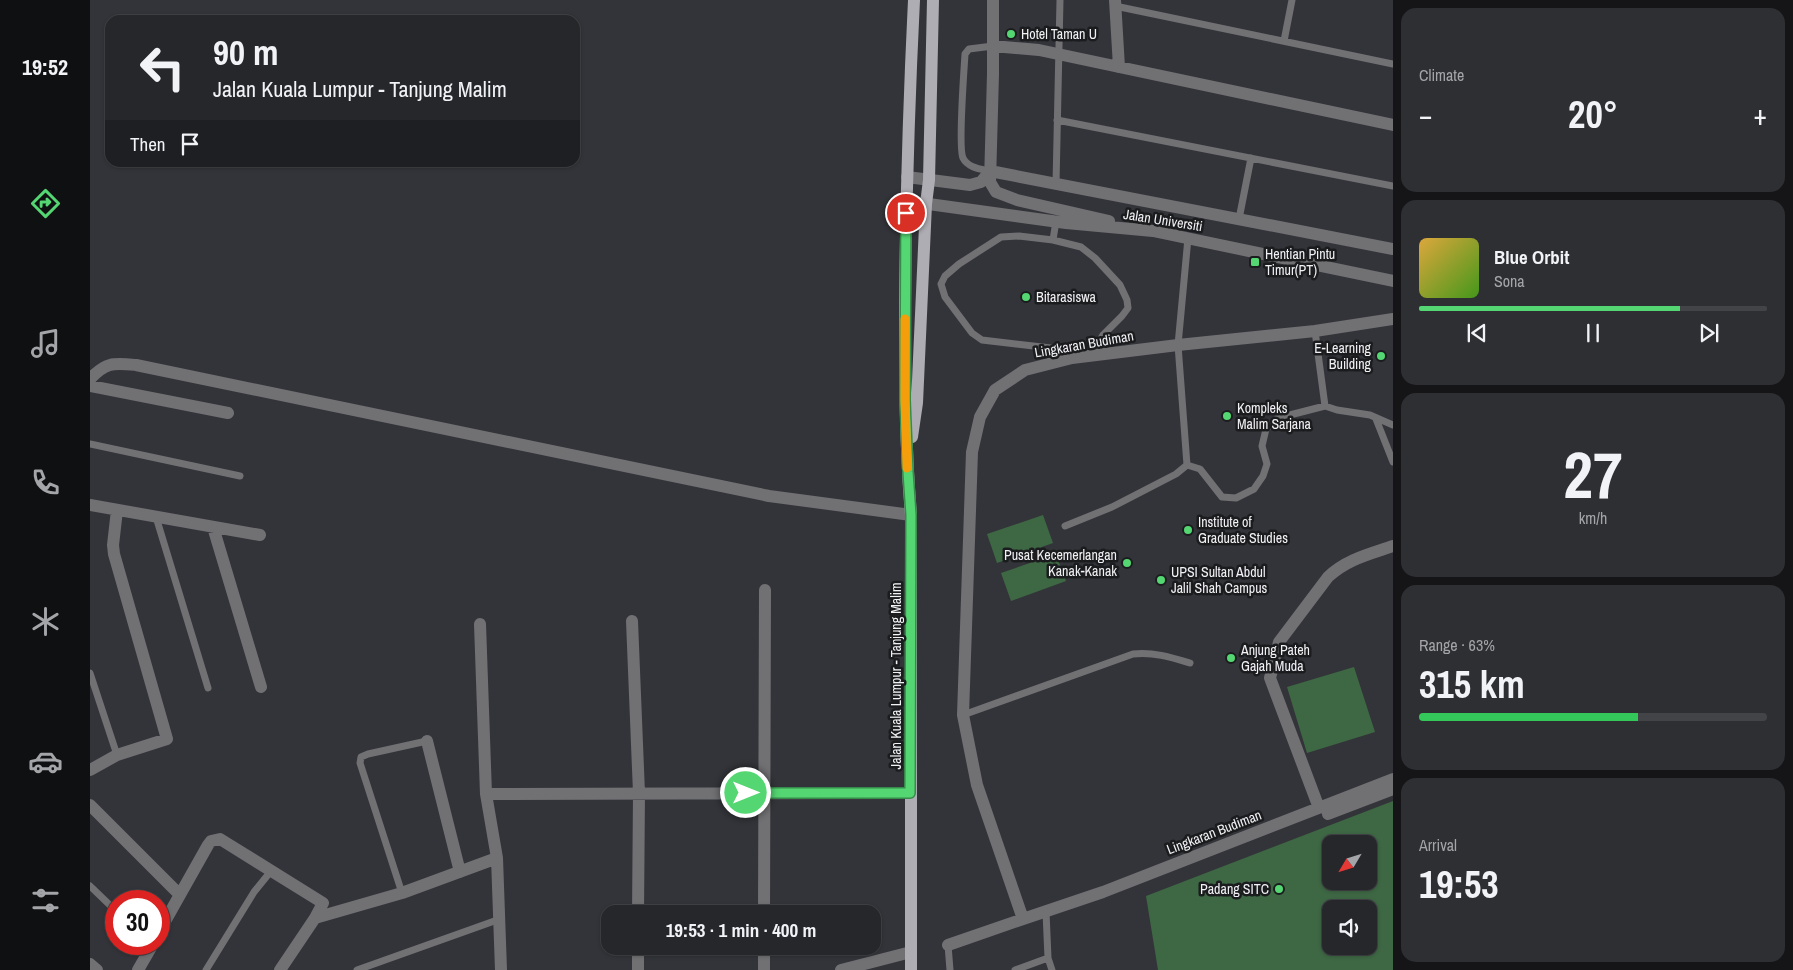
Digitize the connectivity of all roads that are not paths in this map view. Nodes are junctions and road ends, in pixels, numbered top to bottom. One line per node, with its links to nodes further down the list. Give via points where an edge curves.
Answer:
1 (914, 0): 16 (main road, Jalan Kuala Lumpur - Tanjung Malim)
2 (932, 0): 17 (main road, Jalan Kuala Lumpur - Tanjung Malim)
3 (993, 0): 8 (street)
4 (1060, 0): 9 (lane)
5 (1292, 0): 7 (lane)
6 (1115, 3): 7 (lane); 11 (street)
7 (1284, 41): 10 (lane)
8 (993, 46): 9 (street); 15 (street); 15 (lane, via 969,49 965,54 962,141 962,157 967,164)
9 (1058, 54): 11 (street); 12 (lane)
10 (1393, 64)
11 (1119, 67): 13 (street)
12 (1057, 120): 14 (lane); 18 (lane)
13 (1393, 125)
14 (1250, 158): 19 (lane); 22 (lane)
15 (990, 171): 17 (street, via 981,182 970,185); 18 (street); 24 (street, via 990,182 1003,197)
16 (907, 177): 17 (street); 20 (main road, Jalan Kuala Lumpur - Tanjung Malim)
17 (929, 180): 21 (main road, Jalan Kuala Lumpur - Tanjung Malim)
18 (1056, 184): 22 (street)
19 (1393, 186)
20 (907, 201): 21 (street, Jalan Universiti); 43 (main road, Jalan Kuala Lumpur - Tanjung Malim, via 905,400)
21 (926, 204): 23 (street, Jalan Universiti); 43 (main road, Jalan Kuala Lumpur - Tanjung Malim, via 917,403)
22 (1240, 219): 27 (street)
23 (1056, 222): 24 (street, Jalan Universiti); 26 (lane)
24 (1153, 231): 25 (street, Jalan Universiti)
25 (1188, 238): 28 (street, Jalan Universiti); 31 (lane)
26 (1053, 240): 32 (lane, via 1080,248 1095,258 1120,285 1127,300 1128,308 1103,335); 33 (lane, via 1001,237 959,264 941,284 946,297 972,333 982,340 1051,348)
27 (1393, 249)
28 (1393, 281)
29 (1393, 318): 30 (street, Lingkaran Budiman)
30 (1315, 331): 31 (street, Lingkaran Budiman); 36 (lane)
31 (1178, 345): 32 (street, Lingkaran Budiman); 42 (lane)
32 (1092, 356): 33 (street, Lingkaran Budiman)
33 (1068, 359): 60 (street, Lingkaran Budiman, via 1025,370 995,390 980,417 972,452)
34 (90, 379): 47 (street, via 113,363 136,365 769,496)
35 (90, 386): 37 (street)
36 (1326, 406): 38 (lane); 42 (lane, via 1278,418 1266,429 1262,446 1267,464 1263,476 1254,489 1236,498 1222,497 1200,469)
37 (228, 414)
38 (1376, 419): 39 (lane); 41 (lane)
39 (1393, 425)
40 (90, 444): 44 (lane)
41 (1393, 462)
42 (1187, 465): 49 (lane, via 1112,507)
43 (908, 472): 47 (main road, Jalan Kuala Lumpur - Tanjung Malim)
44 (240, 476)
45 (90, 505): 46 (street)
46 (117, 510): 48 (street); 62 (street, via 114,554 167,739)
47 (911, 515): 68 (main road, Jalan Kuala Lumpur - Tanjung Malim)
48 (156, 517): 50 (street); 59 (lane)
49 (1065, 526)
50 (214, 527): 51 (street); 58 (street)
51 (260, 535)
52 (1393, 546): 71 (street, via 1343,564 1328,577 1276,649 1270,678)
53 (765, 590): 67 (street)
54 (632, 621): 66 (street)
55 (480, 624): 69 (street)
56 (1190, 663): 60 (lane, via 1161,654 1133,654)
57 (90, 673): 62 (lane)
58 (261, 687)
59 (208, 688)
60 (963, 715): 84 (street, Lingkaran Budiman, via 977,785)
61 (427, 741): 74 (street); 76 (lane, via 368,754 361,757 360,763)
62 (117, 755): 63 (street)
63 (90, 770)
64 (1393, 779): 71 (street, Lingkaran Budiman)
65 (1393, 789): 82 (street)
66 (639, 793): 67 (street); 69 (street); 79 (street)
67 (764, 793): 68 (street); 80 (street)
68 (910, 793): 87 (main road, Jalan Kuala Lumpur - Tanjung Malim)
69 (486, 794): 72 (street)
70 (90, 805): 77 (street)
71 (1319, 808): 82 (street, Lingkaran Budiman)
72 (497, 858): 74 (street); 85 (street)
73 (271, 871): 77 (street, via 216,838 208,845); 83 (street, via 322,903); 95 (lane, via 254,892)
74 (460, 872): 76 (street)
75 (90, 886): 78 (lane)
76 (402, 893): 83 (street)
77 (179, 894): 81 (street)
78 (105, 900)
79 (638, 905)
80 (764, 905)
81 (170, 911)
82 (1046, 916): 84 (street); 91 (lane)
83 (315, 918): 96 (street)
84 (1023, 919): 86 (street)
85 (500, 920): 97 (lane); 98 (street)
86 (948, 945): 103 (lane)
87 (911, 952): 101 (street); 102 (main road, Jalan Kuala Lumpur - Tanjung Malim)
88 (146, 955): 94 (street)
89 (638, 955): 99 (street)
90 (764, 955): 100 (street)
91 (1048, 958): 104 (lane); 105 (lane)
92 (90, 964): 93 (street)
93 (97, 970)
94 (138, 970)
95 (206, 970)
96 (280, 970)
97 (357, 970)
98 (501, 970)
99 (638, 970)
100 (764, 970)
101 (841, 970)
102 (911, 970)
103 (950, 970)
104 (1015, 970)
105 (1052, 970)

